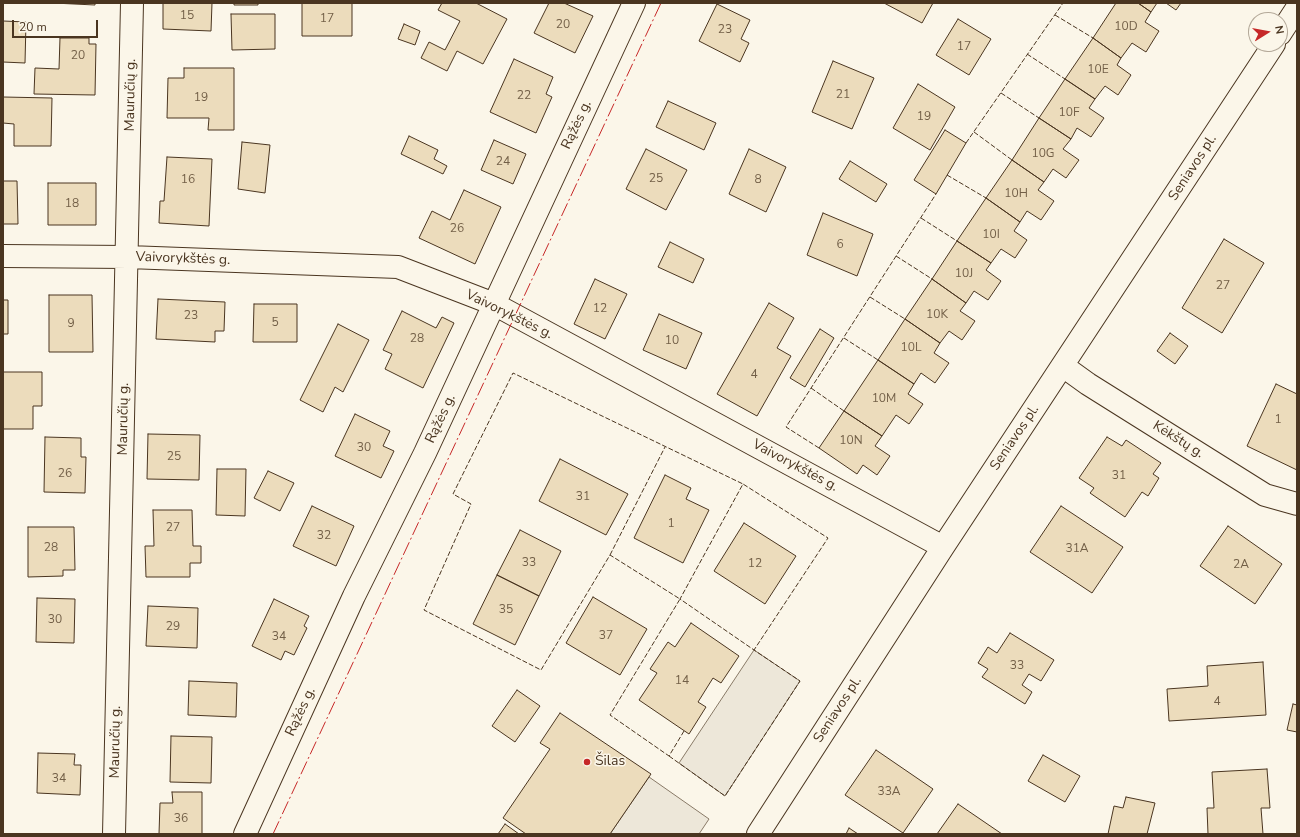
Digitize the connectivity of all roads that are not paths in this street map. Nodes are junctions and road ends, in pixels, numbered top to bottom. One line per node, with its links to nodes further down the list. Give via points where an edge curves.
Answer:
1 (132, 3): 7 (street, Mauručių g.)
2 (634, 3): 8 (street, Rąžės g.)
3 (1297, 8): 4 (street)
4 (1288, 22)
5 (1269, 52): 9 (street, Seniavos pl.)
6 (3, 256): 7 (street, Vaivorykštės g.)
7 (128, 257): 8 (street, Vaivorykštės g., via 398,267); 12 (street, Mauručių g.)
8 (494, 304): 11 (street, Vaivorykštės g.); 13 (street, Rąžės g., via 425,453 354,596)
9 (1063, 366): 10 (street, Kėkštų g., via 1265,495); 11 (street, Seniavos pl.)
10 (1297, 504)
11 (943, 547): 14 (street, Seniavos pl.)
12 (114, 834)
13 (245, 834)
14 (758, 834)

